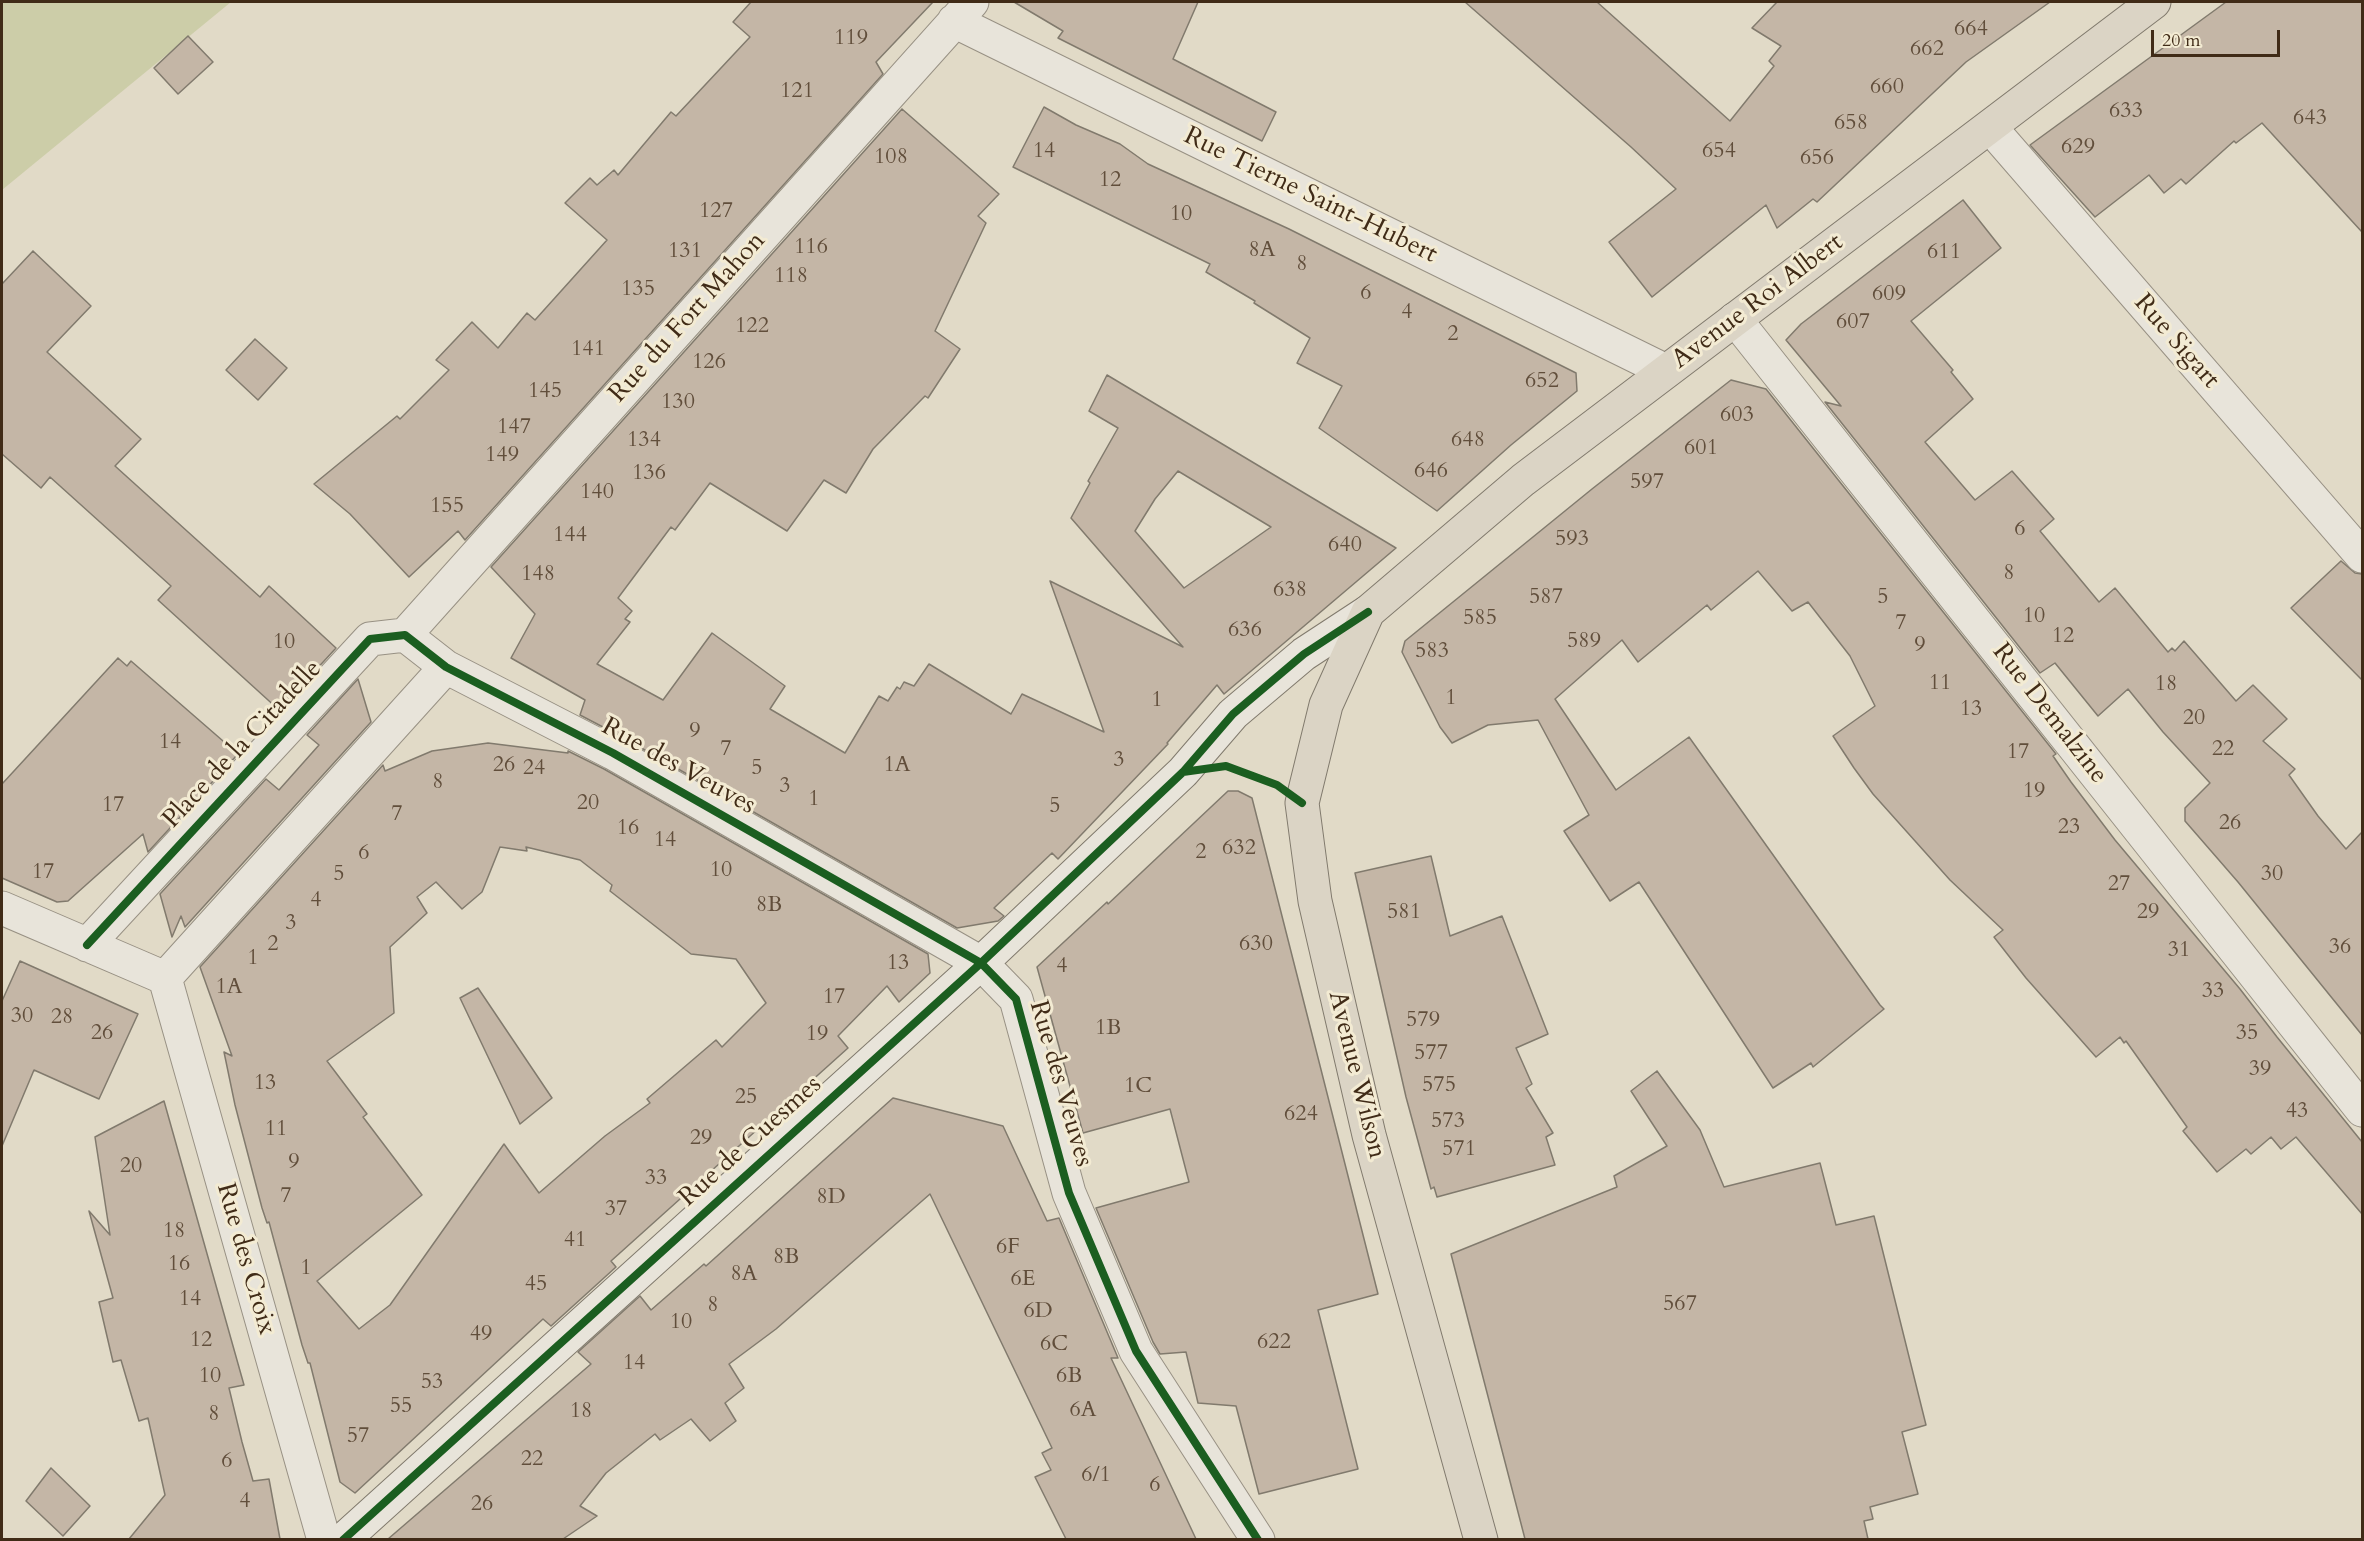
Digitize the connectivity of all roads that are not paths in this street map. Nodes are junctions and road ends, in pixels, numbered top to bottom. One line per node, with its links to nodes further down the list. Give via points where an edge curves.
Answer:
1 (2154, 2): 3 (main road, Avenue Roi Albert)
2 (963, 11): 5 (street, Rue Tierne Saint-Hubert); 8 (street, Rue du Fort Mahon)
3 (1990, 127): 4 (main road, Avenue Roi Albert); 6 (street, Rue Sigart)
4 (1735, 319): 5 (main road, Avenue Roi Albert); 14 (street, Rue Demalzine)
5 (1666, 371): 7 (main road, Avenue Roi Albert, via 1523,480)
6 (2362, 556)
7 (1368, 612): 12 (street, Rue de Cuesmes, via 1304,654 1233,714 1183,772); 18 (main road, Avenue Wilson, via 1326,705 1302,803 1315,901 1369,1135)
8 (405, 635): 9 (street); 11 (street, Place de la Citadelle, via 370,639)
9 (446, 667): 12 (street, Rue des Veuves, via 613,753); 13 (street)
10 (2, 908): 11 (street)
11 (87, 945): 13 (street)
12 (981, 963): 16 (street, Rue de Cuesmes); 17 (street, Rue des Veuves, via 1016,999 1069,1193 1136,1351)
13 (165, 978): 15 (street, Rue des Croix)
14 (2362, 1110)
15 (324, 1539)
16 (343, 1539)
17 (1258, 1539)
18 (1481, 1539)

